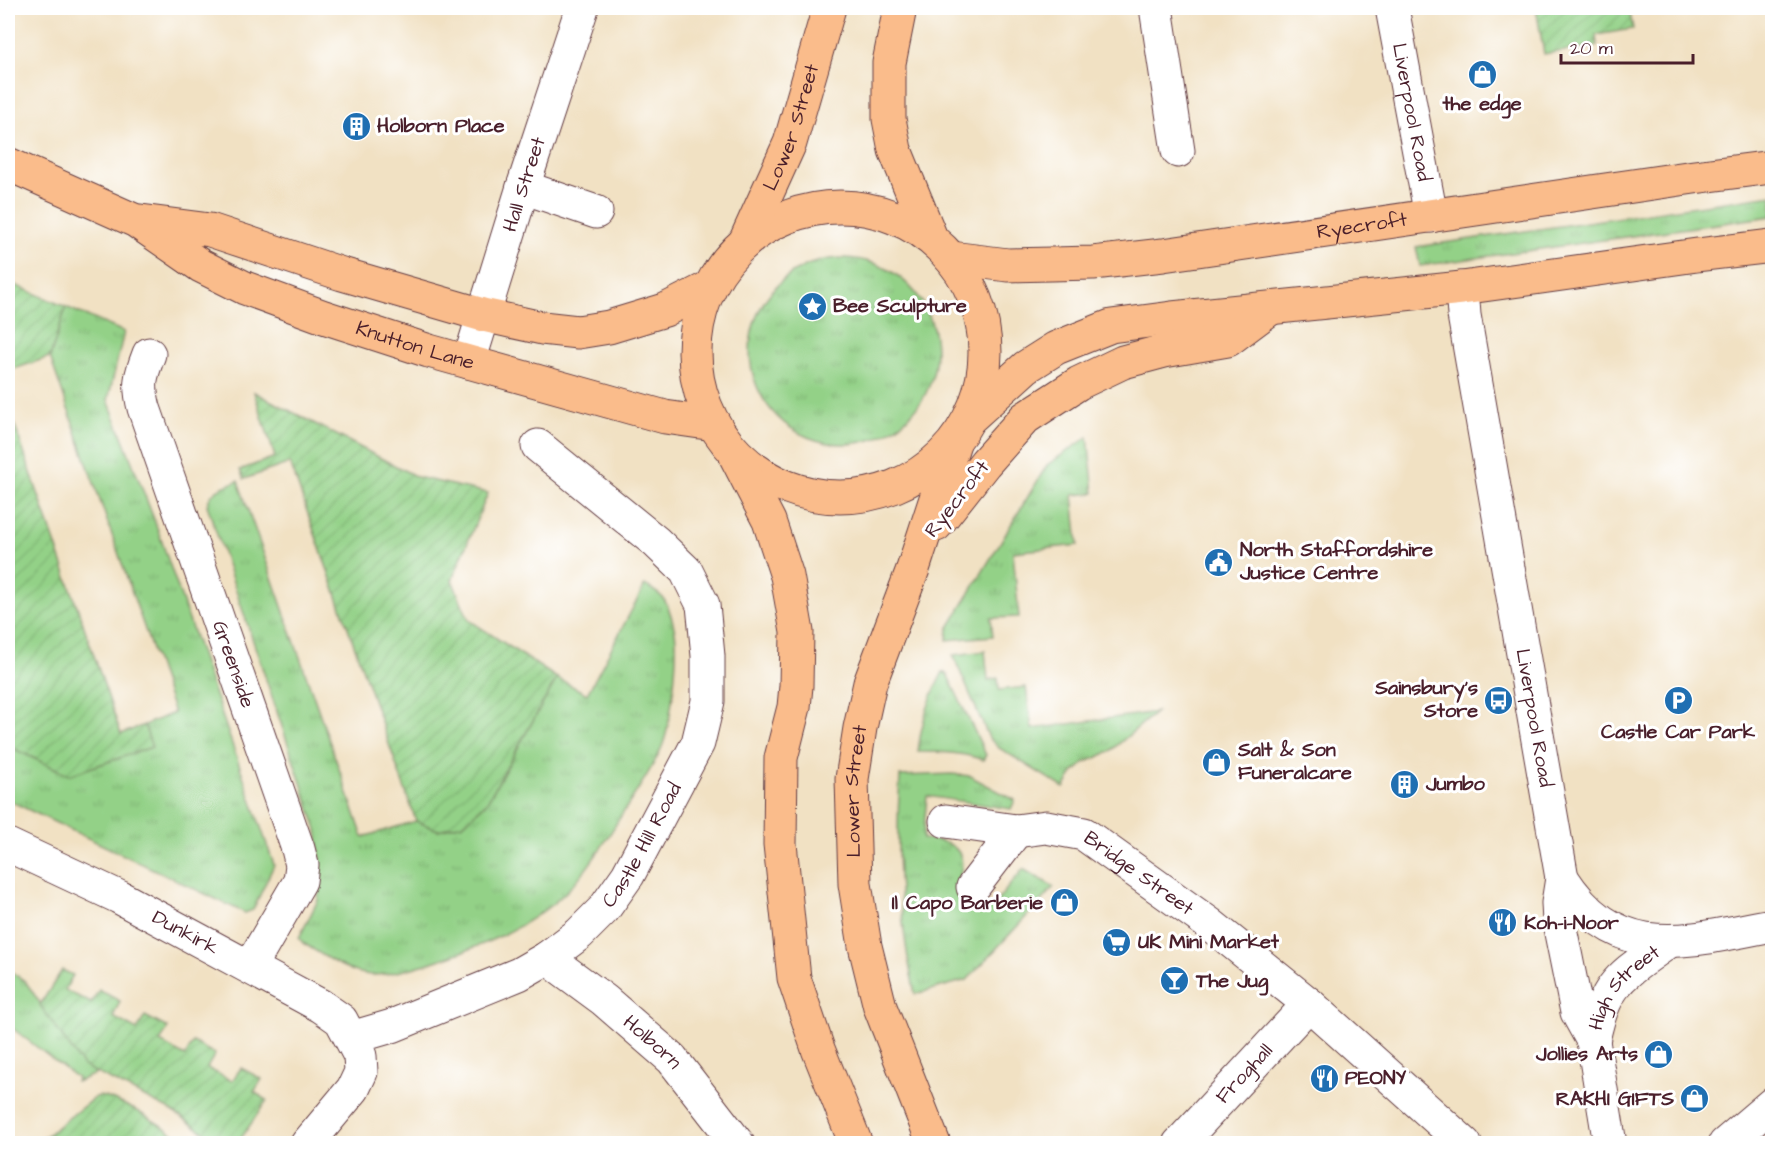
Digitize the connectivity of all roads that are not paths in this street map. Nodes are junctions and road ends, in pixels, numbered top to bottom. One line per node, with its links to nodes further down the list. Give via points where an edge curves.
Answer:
1 (582, 8): 9 (street, Hall Street)
2 (829, 8): 13 (main road, Lower Street, via 790,143)
3 (900, 8): 15 (main road, via 889,63 889,119 895,150)
4 (1158, 8): 6 (street)
5 (1392, 8): 11 (street, Liverpool Road)
6 (1178, 151)
7 (8, 164): 12 (main road, Knutton Lane)
8 (1773, 167): 11 (main road, Ryecroft)
9 (523, 187): 10 (street); 19 (street, Hall Street)
10 (596, 212)
11 (1431, 216): 15 (main road, Ryecroft, via 1093,263 1008,265)
12 (136, 221): 19 (main road, Knutton Lane, via 210,230); 21 (main road, Knutton Lane, via 201,266 245,288 373,334)
13 (745, 242): 15 (main road, via 769,225 795,214 851,207 906,222); 16 (main road)
14 (1773, 246): 17 (main road)
15 (941, 248): 22 (main road, Lower Street, via 967,281 979,307 985,334 981,391)
16 (710, 287): 19 (main road, Knutton Lane, via 665,310 578,332); 23 (main road, via 700,313 696,361 702,398)
17 (1462, 288): 18 (main road); 29 (street, Liverpool Road)
18 (1273, 307): 22 (main road, via 1111,326 1056,348 1026,367); 25 (main road, Ryecroft, via 1228,340 1123,362 1079,383 1025,418)
19 (483, 315): 21 (street, Hall Street)
20 (149, 354): 34 (street, Greenside, via 140,389 144,408 302,865 300,881)
21 (469, 362): 23 (main road, Knutton Lane)
22 (963, 429): 23 (main road, via 935,461 912,478 858,496 802,492 776,482 752,467); 25 (main road, Lower Street)
23 (722, 436): 41 (main road, via 769,522 787,576 797,632 796,686 781,758 780,844 794,978)
24 (538, 446): 33 (street, Castle Hill Road, via 687,571 703,605 708,656 708,701 698,743 678,783 628,875 604,909)
25 (921, 544): 42 (main road, Lower Street, via 870,683 852,779 853,834 855,884 880,1007)
26 (946, 821): 27 (street, Bridge Street)
27 (1016, 831): 30 (street); 35 (street, Bridge Street, via 1046,827 1084,834)
28 (8, 845): 34 (street, Dunkirk, via 119,897)
29 (1562, 878): 32 (street, via 1575,898 1607,926); 37 (street, Liverpool Road, via 1559,922 1577,1012)
30 (973, 887)
31 (1773, 925): 32 (street)
32 (1668, 942): 37 (street, High Street, via 1612,988 1598,1016)
33 (547, 958): 36 (street, Castle Hill Road, via 459,1000); 40 (street, Holborn, via 604,1000 672,1059)
34 (250, 967): 36 (street, Dunkirk, via 341,1020)
35 (1309, 1004): 43 (street, Froghall); 44 (street, Bridge Street)
36 (351, 1038): 39 (street, via 360,1056 361,1072 353,1089)
37 (1593, 1041): 45 (street, Liverpool Road)
38 (1773, 1104): 46 (street)
39 (308, 1143)
40 (738, 1143)
41 (856, 1143)
42 (934, 1143)
43 (1179, 1143)
44 (1466, 1143)
45 (1610, 1143)
46 (1725, 1143)

